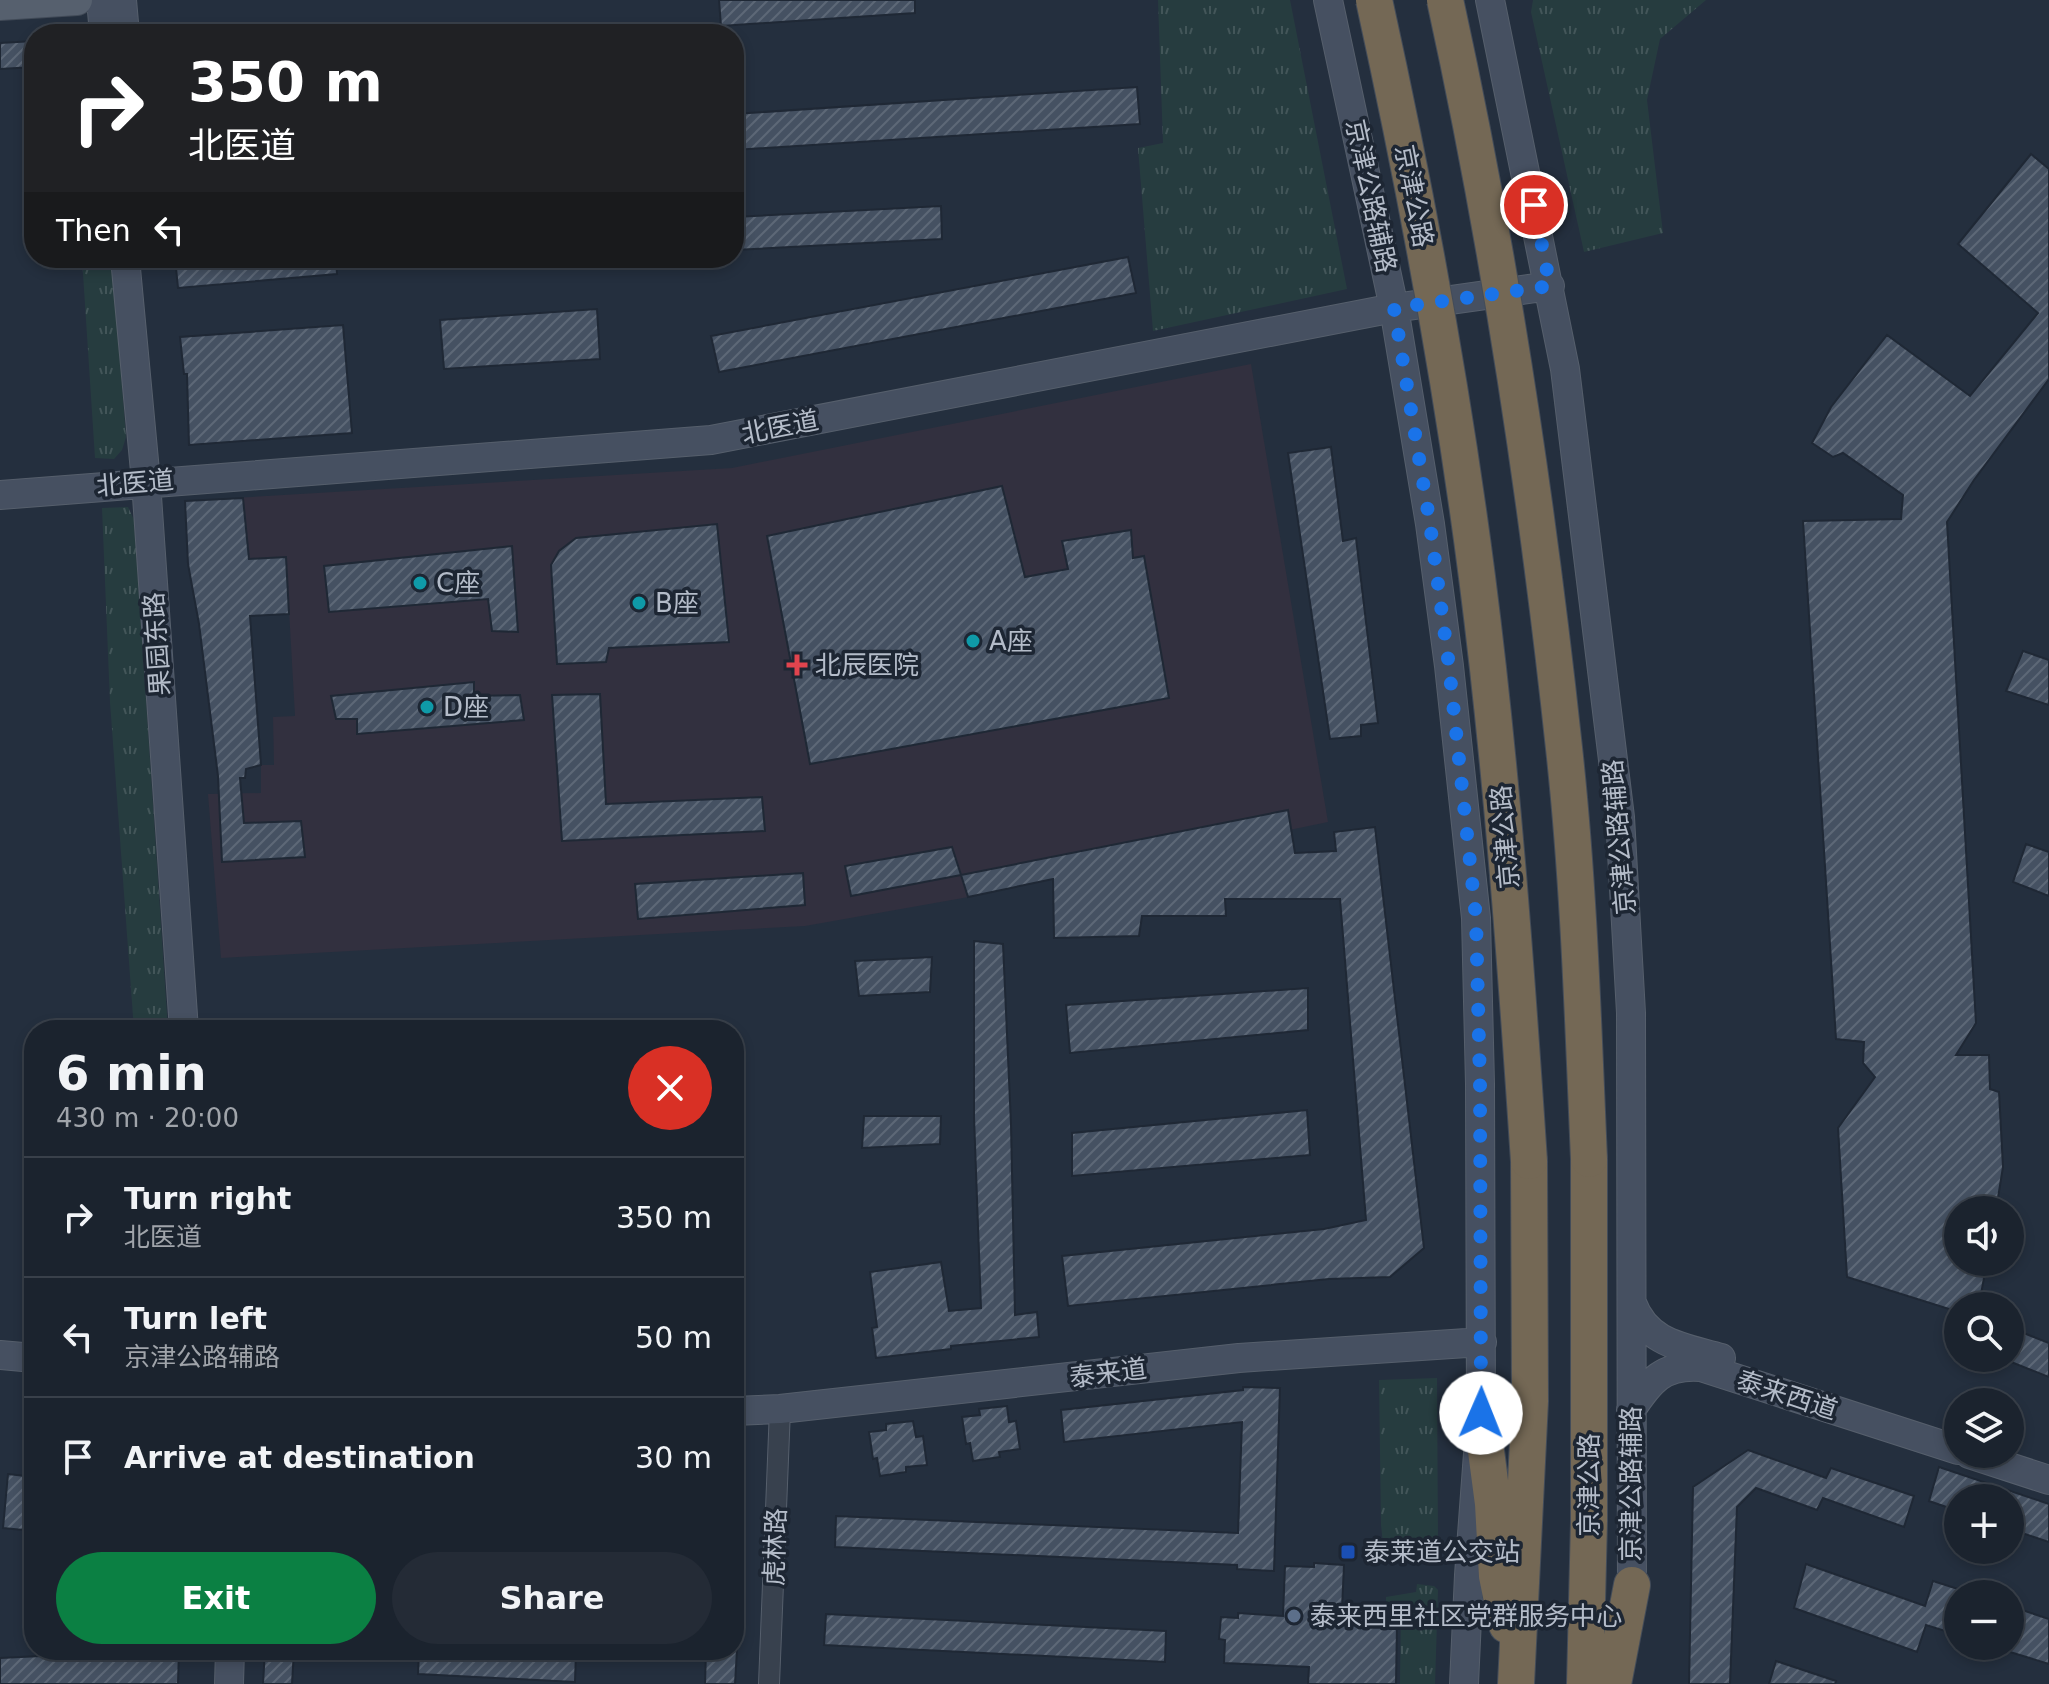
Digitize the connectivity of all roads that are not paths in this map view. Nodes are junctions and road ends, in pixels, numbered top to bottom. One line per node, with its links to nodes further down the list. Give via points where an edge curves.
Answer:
1 (77, 0): 8 (main road)
2 (101, 0): 9 (street)
3 (122, 0): 10 (street)
4 (1328, 0): 14 (street, 京津公路辅路)
5 (1374, 0): 40 (highway, 京津公路, bridge, via 1417,204 1455,429 1506,845 1529,1161 1530,1401)
6 (1445, 0): 41 (highway, 京津公路, bridge, via 1488,225 1540,553 1573,855 1589,1159)
7 (1490, 0): 13 (street, 京津公路辅路)
8 (0, 5)
9 (103, 24)
10 (124, 24)
11 (126, 268): 15 (street, 果园东路)
12 (144, 268): 15 (street, 果园东路)
13 (1550, 286): 14 (street, 北医道); 19 (street, 京津公路辅路, via 1565,369 1620,817 1631,1013)
14 (1394, 308): 15 (street, 北医道, via 711,440); 20 (street, 京津公路辅路, via 1432,539 1476,918)
15 (154, 482): 16 (street, 北医道); 17 (street, 果园东路); 18 (street, 果园东路)
16 (0, 495)
17 (183, 1020)
18 (202, 1020)
19 (1632, 1303): 24 (street, 京津公路辅路); 27 (street, 泰来西道, via 1648,1331 1667,1342)
20 (1482, 1342): 23 (street, 泰来道, via 1239,1358); 26 (street, 京津公路辅路)
21 (0, 1355): 22 (street)
22 (24, 1357)
23 (780, 1409): 25 (street, 泰来道); 38 (street, 虎林路)
24 (1631, 1410): 28 (street, 泰来西道, via 1662,1374 1701,1367); 33 (street, 京津公路辅路)
25 (744, 1411)
26 (1481, 1413): 39 (street, 京津公路辅路); 40 (highway, via 1497,1576)
27 (1944, 1429)
28 (1944, 1445)
29 (2024, 1454): 30 (street)
30 (2049, 1462)
31 (2012, 1468): 32 (street)
32 (2049, 1480)
33 (1632, 1585): 42 (highway); 43 (street, 京津公路辅路)
34 (220, 1660): 36 (street)
35 (230, 1660): 37 (street)
36 (220, 1684)
37 (229, 1684)
38 (769, 1684)
39 (1464, 1684)
40 (1516, 1684)
41 (1585, 1684)
42 (1613, 1684)
43 (1630, 1684)

